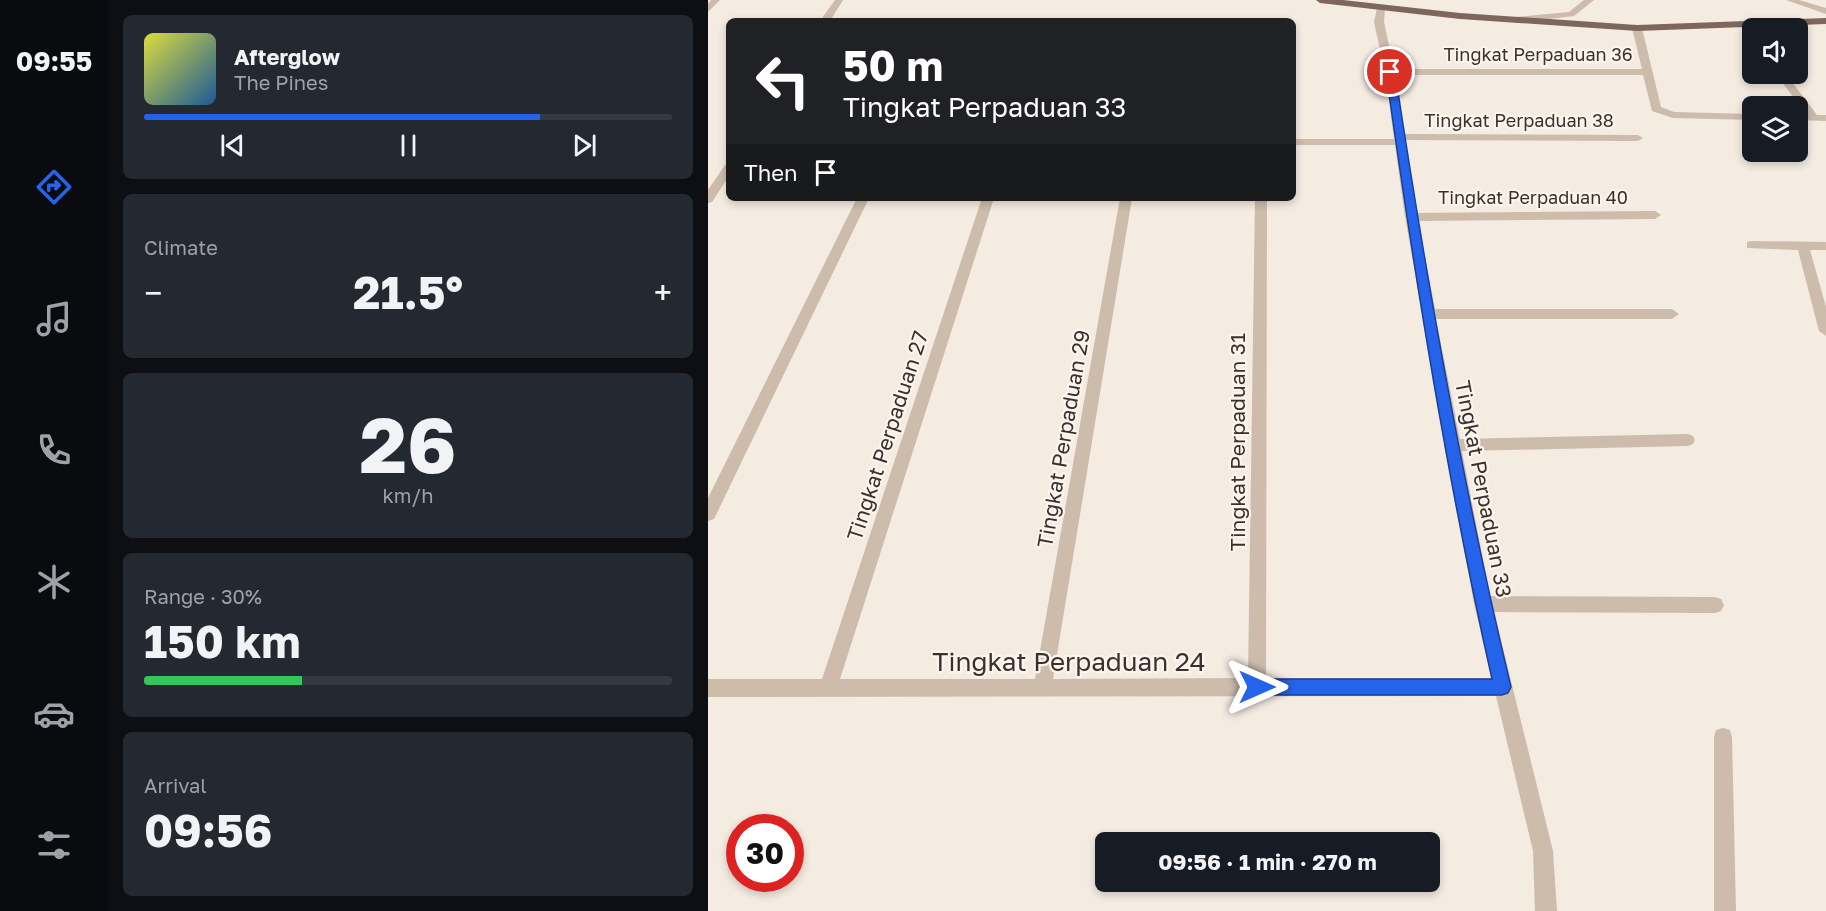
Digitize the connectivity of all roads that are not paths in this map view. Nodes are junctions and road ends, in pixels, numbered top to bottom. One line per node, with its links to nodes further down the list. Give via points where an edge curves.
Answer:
1 (716, 0): 7 (street)
2 (839, 0): 9 (street)
3 (1320, 0): 6 (main road)
4 (1590, 0): 10 (street, via 1571,14)
5 (1790, 0): 8 (street)
6 (1381, 8): 10 (main road); 13 (street, Tingkat Perpaduan 33, via 1379,22)
7 (708, 9)
8 (1826, 11)
9 (827, 18)
10 (1509, 20): 12 (main road)
11 (1826, 21): 12 (main road)
12 (1637, 28): 14 (street)
13 (1390, 72): 14 (street, Tingkat Perpaduan 36); 19 (street, Tingkat Perpaduan 33)
14 (1649, 72): 16 (street, via 1655,106 1660,112)
15 (1789, 84): 17 (street)
16 (1742, 117)
17 (1820, 118)
18 (1638, 138): 19 (street, Tingkat Perpaduan 38)
19 (1400, 139): 20 (street, Tingkat Perpaduan 38); 28 (street, Tingkat Perpaduan 33)
20 (1296, 142)
21 (726, 172): 22 (street)
22 (708, 199)
23 (862, 201): 37 (street)
24 (987, 201): 44 (street, Tingkat Perpaduan 27)
25 (1125, 201): 40 (street, Tingkat Perpaduan 29)
26 (1261, 201): 41 (street, Tingkat Perpaduan 31)
27 (1654, 215): 28 (street, Tingkat Perpaduan 40)
28 (1411, 217): 32 (street, Tingkat Perpaduan 33)
29 (1751, 245): 30 (street)
30 (1803, 246): 31 (street); 34 (street)
31 (1826, 246)
32 (1430, 314): 33 (street); 36 (street, Tingkat Perpaduan 33)
33 (1672, 314)
34 (1826, 331)
35 (1688, 440): 36 (street)
36 (1454, 445): 38 (street, Tingkat Perpaduan 33)
37 (708, 514)
38 (1483, 604): 39 (street); 42 (street, Tingkat Perpaduan 33)
39 (1715, 605)
40 (1043, 687): 41 (street, Tingkat Perpaduan 24); 44 (street, Tingkat Perpaduan 24)
41 (1257, 687): 42 (street, Tingkat Perpaduan 24)
42 (1502, 687): 46 (street, Tingkat Perpaduan 33, via 1543,851)
43 (708, 688): 44 (street, Tingkat Perpaduan 24)
44 (828, 688)
45 (1723, 737): 47 (street)
46 (1546, 911)
47 (1725, 911)

